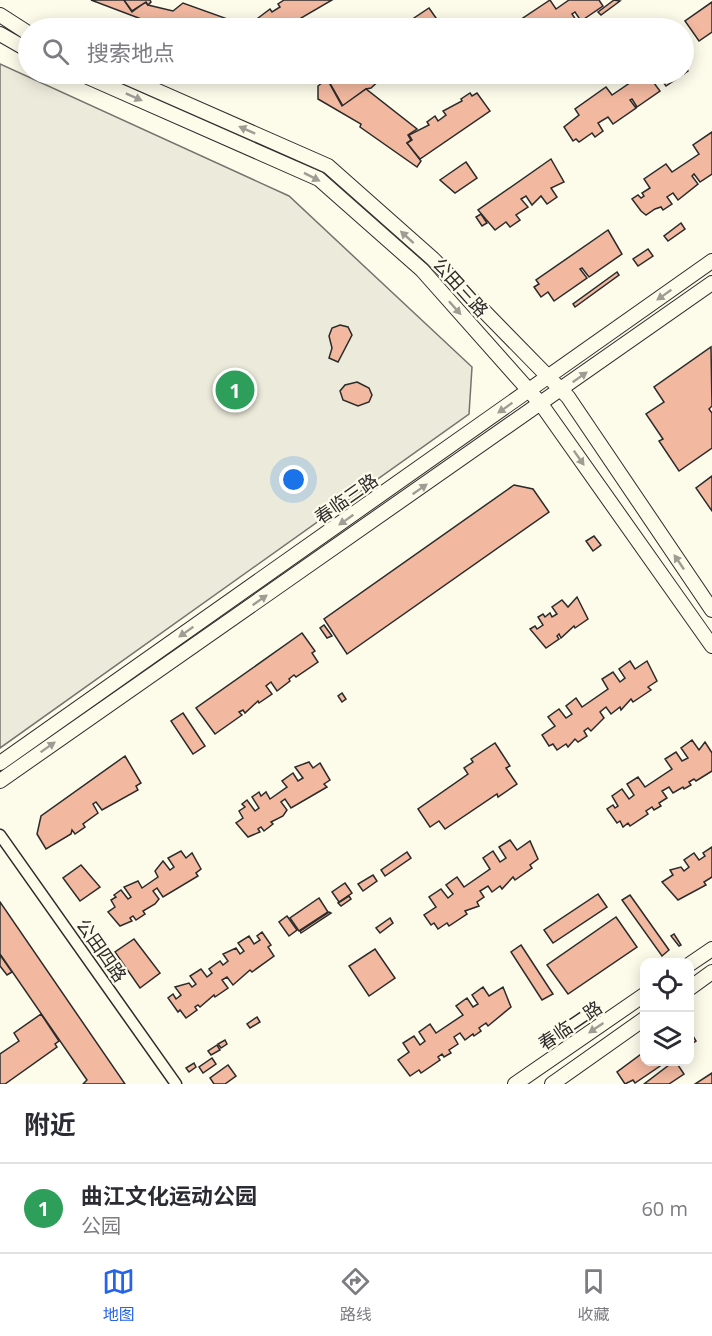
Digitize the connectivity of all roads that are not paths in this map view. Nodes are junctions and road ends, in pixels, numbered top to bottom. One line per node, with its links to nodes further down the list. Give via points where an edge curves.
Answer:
1 (0, 15): 2 (street)
2 (18, 27)
3 (0, 34): 4 (street)
4 (18, 44)
5 (104, 84): 11 (street, 公田三路, one-way to 11, via 319,179 422,270)
6 (142, 84): 9 (street, 公田三路, one-way to 6, via 433,259 328,166)
7 (712, 261): 9 (street, 春临三路, one-way to 9)
8 (712, 283): 10 (street, 春临三路, one-way to 8)
9 (548, 377): 10 (street, 公田三路); 11 (street, 春临三路)
10 (561, 390): 12 (street, 春临三路); 13 (street, 公田三路, one-way to 10)
11 (529, 391): 12 (street, 公田三路); 15 (street, 春临三路, one-way to 15)
12 (541, 404): 14 (street, 公田三路, one-way to 14); 16 (street, 春临三路, one-way to 12)
13 (712, 610)
14 (712, 646)
15 (0, 763)
16 (0, 781)
17 (0, 835): 24 (street, 公田四路)
18 (712, 949): 19 (street)
19 (694, 961)
20 (712, 972): 21 (street)
21 (694, 985)
22 (640, 998): 25 (street, 春临二路, one-way to 25)
23 (640, 1022): 26 (street, 春临二路)
24 (176, 1084)
25 (515, 1084)
26 (552, 1084)

